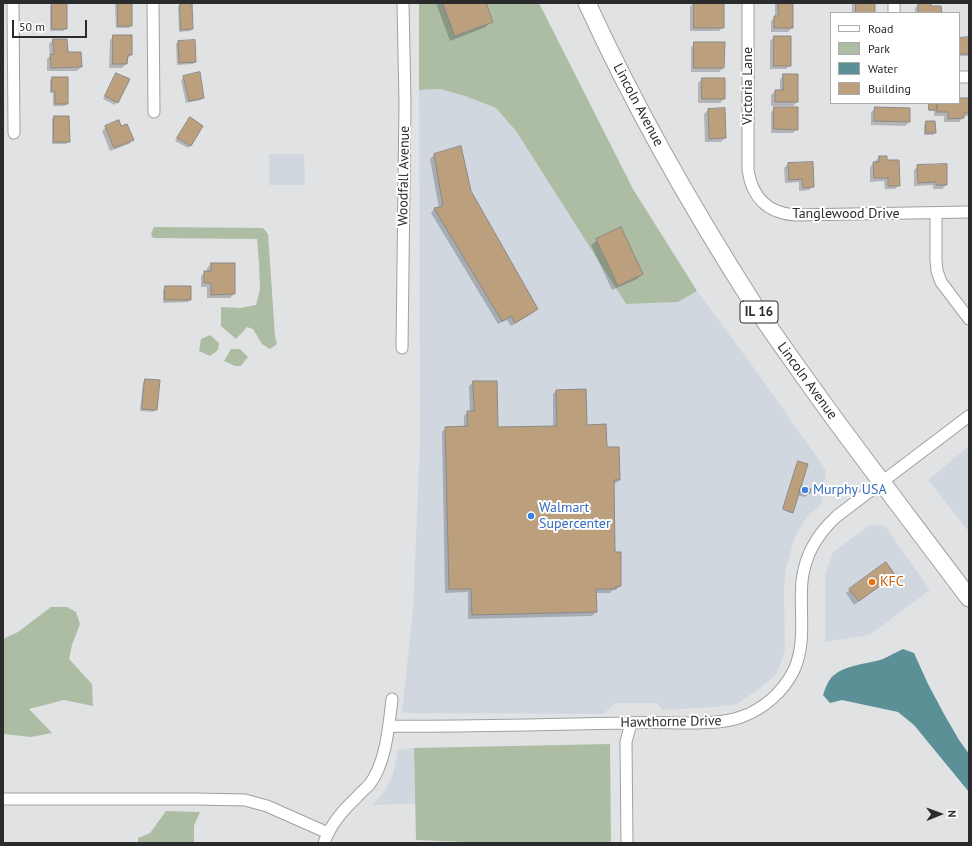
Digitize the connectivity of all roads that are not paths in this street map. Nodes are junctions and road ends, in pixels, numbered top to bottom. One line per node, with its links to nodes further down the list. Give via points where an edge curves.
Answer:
1 (13, 3): 7 (street)
2 (152, 3): 6 (street)
3 (403, 3): 12 (street, Woodfall Avenue, via 405,102)
4 (587, 3): 14 (main road, Lincoln Avenue / IL 16, via 635,102 713,240 796,366)
5 (748, 3): 8 (street, Victoria Lane)
6 (154, 112)
7 (14, 133)
8 (748, 170): 10 (street, Tanglewood Drive, via 753,190 760,200 767,207 786,215)
9 (969, 212): 10 (street, Tanglewood Drive)
10 (936, 213): 11 (street, via 937,271)
11 (969, 319)
12 (402, 348)
13 (969, 416): 14 (street, Hawthorne Drive)
14 (881, 482): 15 (main road, Lincoln Avenue / IL 16); 17 (street, Hawthorne Drive, via 826,526 809,552 802,580 802,640 799,655 785,684 776,695 755,711 727,721)
15 (969, 598)
16 (392, 699): 18 (street)
17 (630, 722): 18 (street, Hawthorne Drive, via 450,727); 21 (street, via 626,742)
18 (389, 726): 20 (street, via 378,771 369,785 334,823)
19 (3, 799): 20 (street, via 245,800 267,806)
20 (326, 838)
21 (627, 843)

